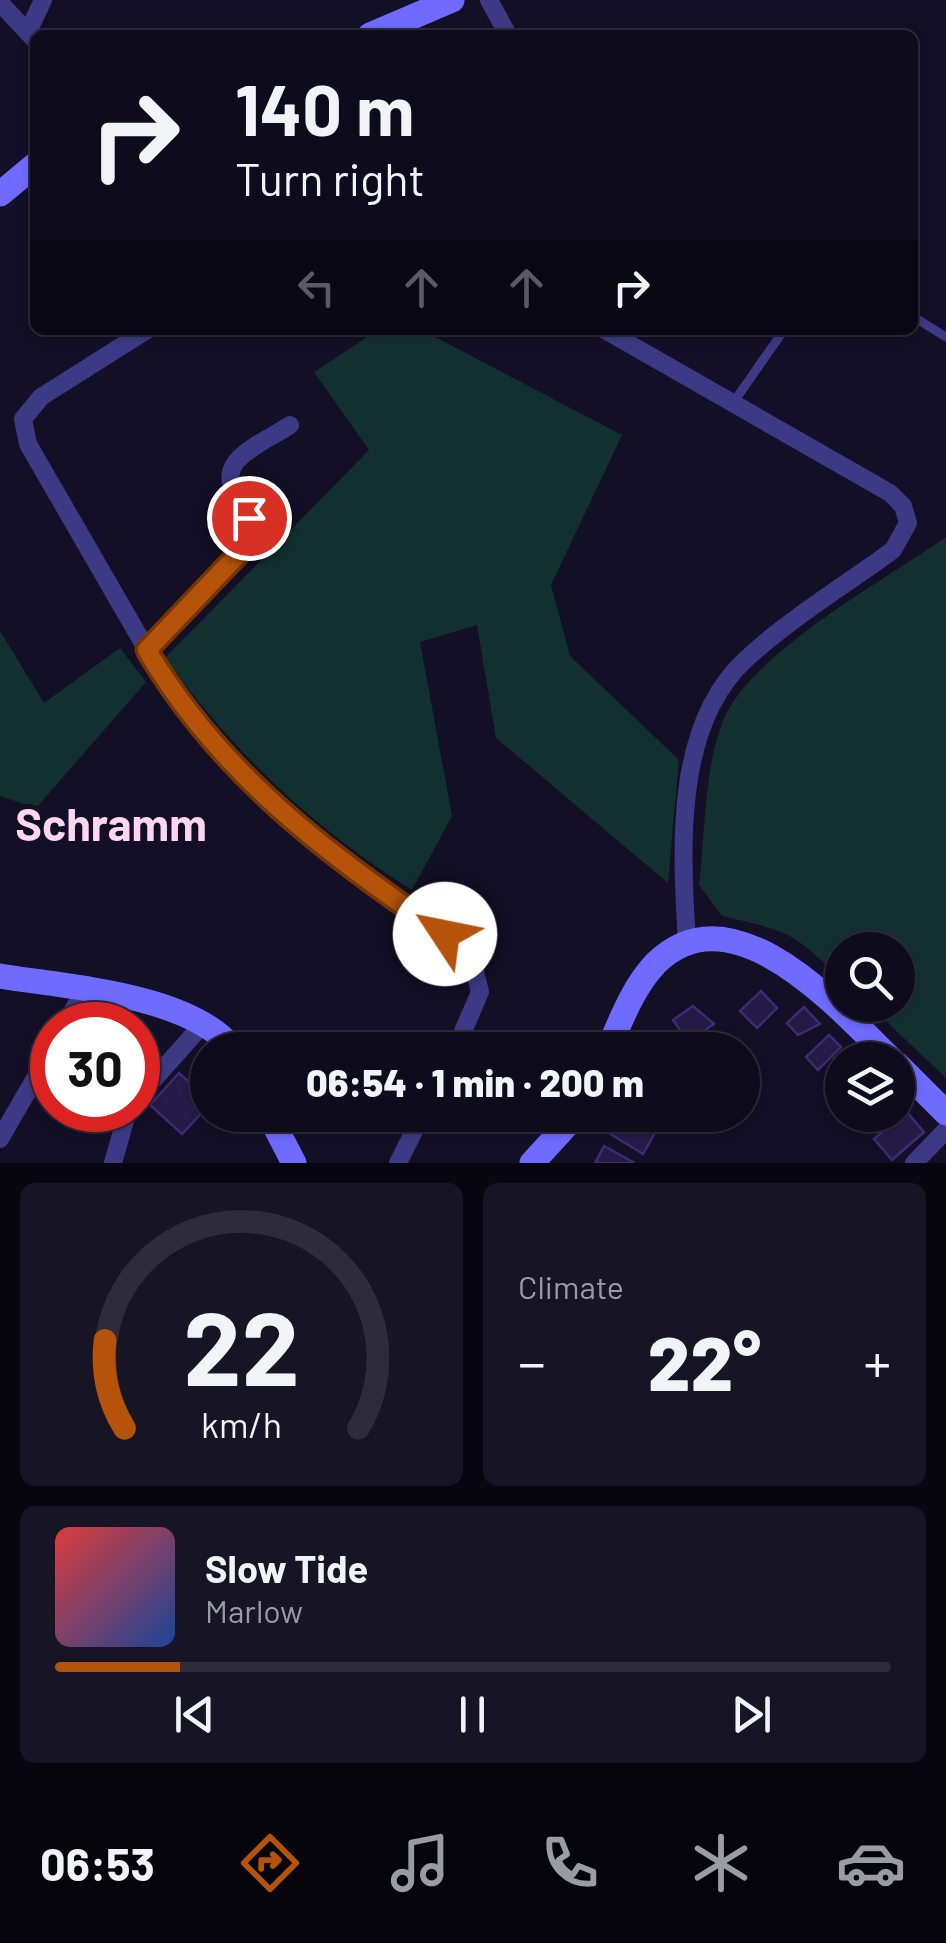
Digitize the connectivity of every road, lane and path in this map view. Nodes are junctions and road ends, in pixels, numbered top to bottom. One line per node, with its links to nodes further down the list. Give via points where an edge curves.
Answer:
1 (43, 0): 5 (street)
2 (452, 0): 6 (street)
3 (488, 0): 7 (street)
4 (0, 2): 8 (street)
5 (33, 30)
6 (382, 30)
7 (505, 30)
8 (30, 35)
9 (30, 169): 10 (street)
10 (0, 194)
11 (918, 320): 15 (lane)
12 (139, 335): 18 (street, via 42,397 24,419 28,444)
13 (615, 335): 16 (street)
14 (781, 335): 16 (lane)
15 (946, 337)
16 (734, 403): 19 (street, via 890,493 908,523 893,550 744,661 708,713 688,793)
17 (290, 425): 18 (street, via 237,461 230,474 249,518 247,545)
18 (147, 650): 25 (street, via 211,743 272,805 471,956 480,992)
19 (687, 944): 26 (street, via 645,978); 27 (street, via 738,943 780,960)
20 (0, 976): 21 (street)
21 (84, 990): 22 (street); 23 (street, via 162,1007)
22 (78, 1002)
23 (203, 1024): 24 (street); 28 (street)
24 (213, 1032)
25 (462, 1032)
26 (617, 1032)
27 (872, 1042)
28 (160, 1072)
29 (915, 1082): 31 (street)
30 (30, 1088): 37 (street)
31 (946, 1112)
32 (946, 1130): 42 (street)
33 (122, 1132): 38 (street)
34 (278, 1132): 39 (street)
35 (414, 1132): 40 (street)
36 (560, 1132): 41 (street)
37 (0, 1140)
38 (113, 1163)
39 (294, 1163)
40 (398, 1163)
41 (532, 1163)
42 (914, 1163)

